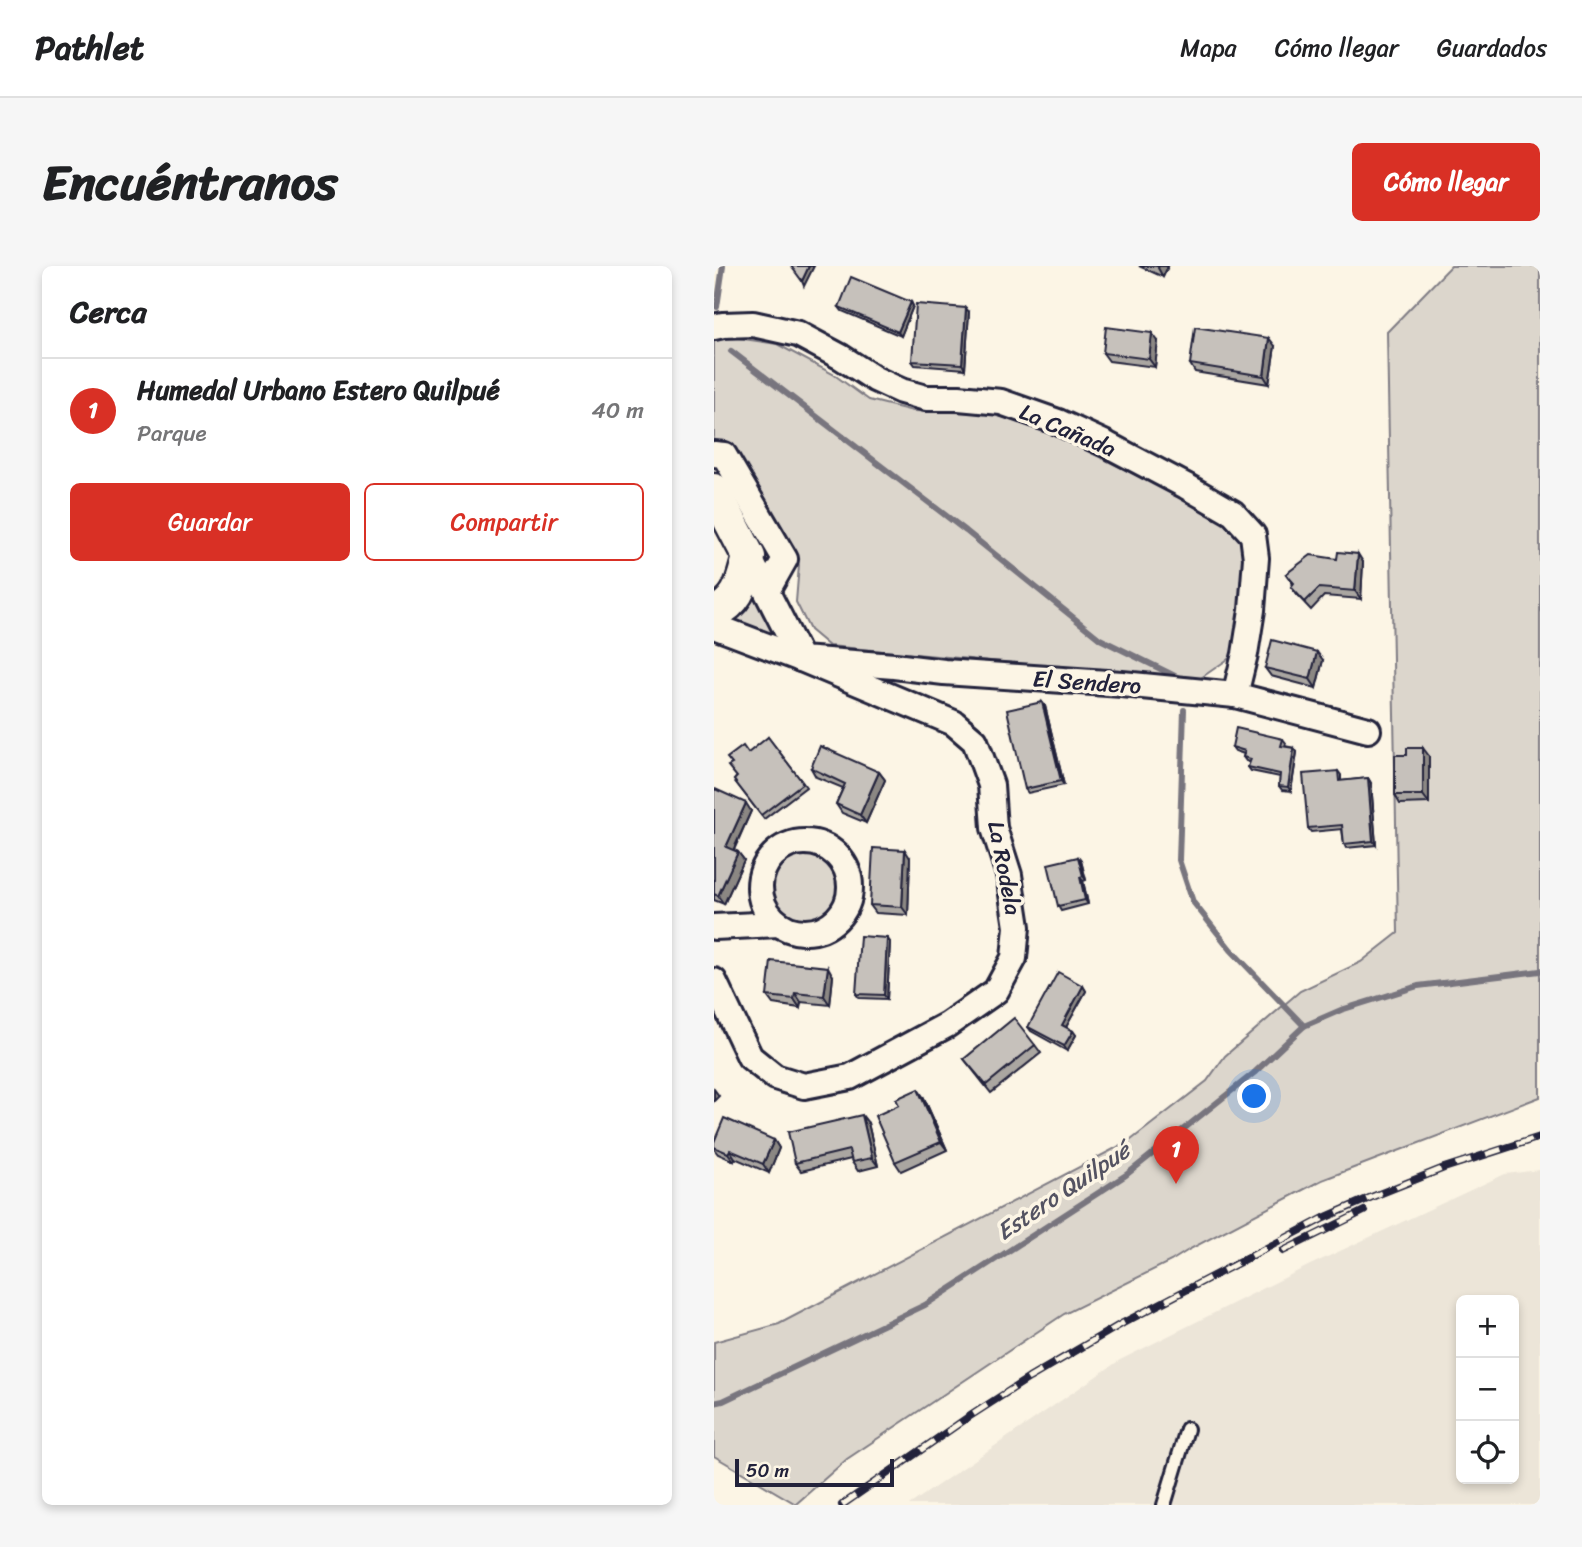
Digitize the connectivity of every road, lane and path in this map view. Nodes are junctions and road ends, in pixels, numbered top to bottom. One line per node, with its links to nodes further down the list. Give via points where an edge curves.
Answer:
1 (714, 327): 9 (street, La Cañada, via 754,324 798,334 901,391 926,398 1001,402 1058,422 1233,513 1253,535 1256,558 1252,610)
2 (714, 454): 5 (street, via 724,455 785,559)
3 (714, 490): 4 (street)
4 (749, 557): 5 (street); 6 (street, via 739,593)
5 (768, 591): 8 (street)
6 (714, 613)
7 (714, 626): 8 (street, La Rodela)
8 (802, 659): 9 (street, El Sendero); 13 (street, La Rodela, via 954,723 975,741 991,785 994,828 1009,875 1017,927 1014,958 996,991 947,1025 850,1077 804,1086 775,1077 750,1057)
9 (1235, 695): 10 (street, El Sendero)
10 (1368, 730)
11 (779, 924): 12 (street)
12 (714, 928)
13 (714, 981)
14 (1187, 1429): 15 (lane)
15 (1164, 1505)

